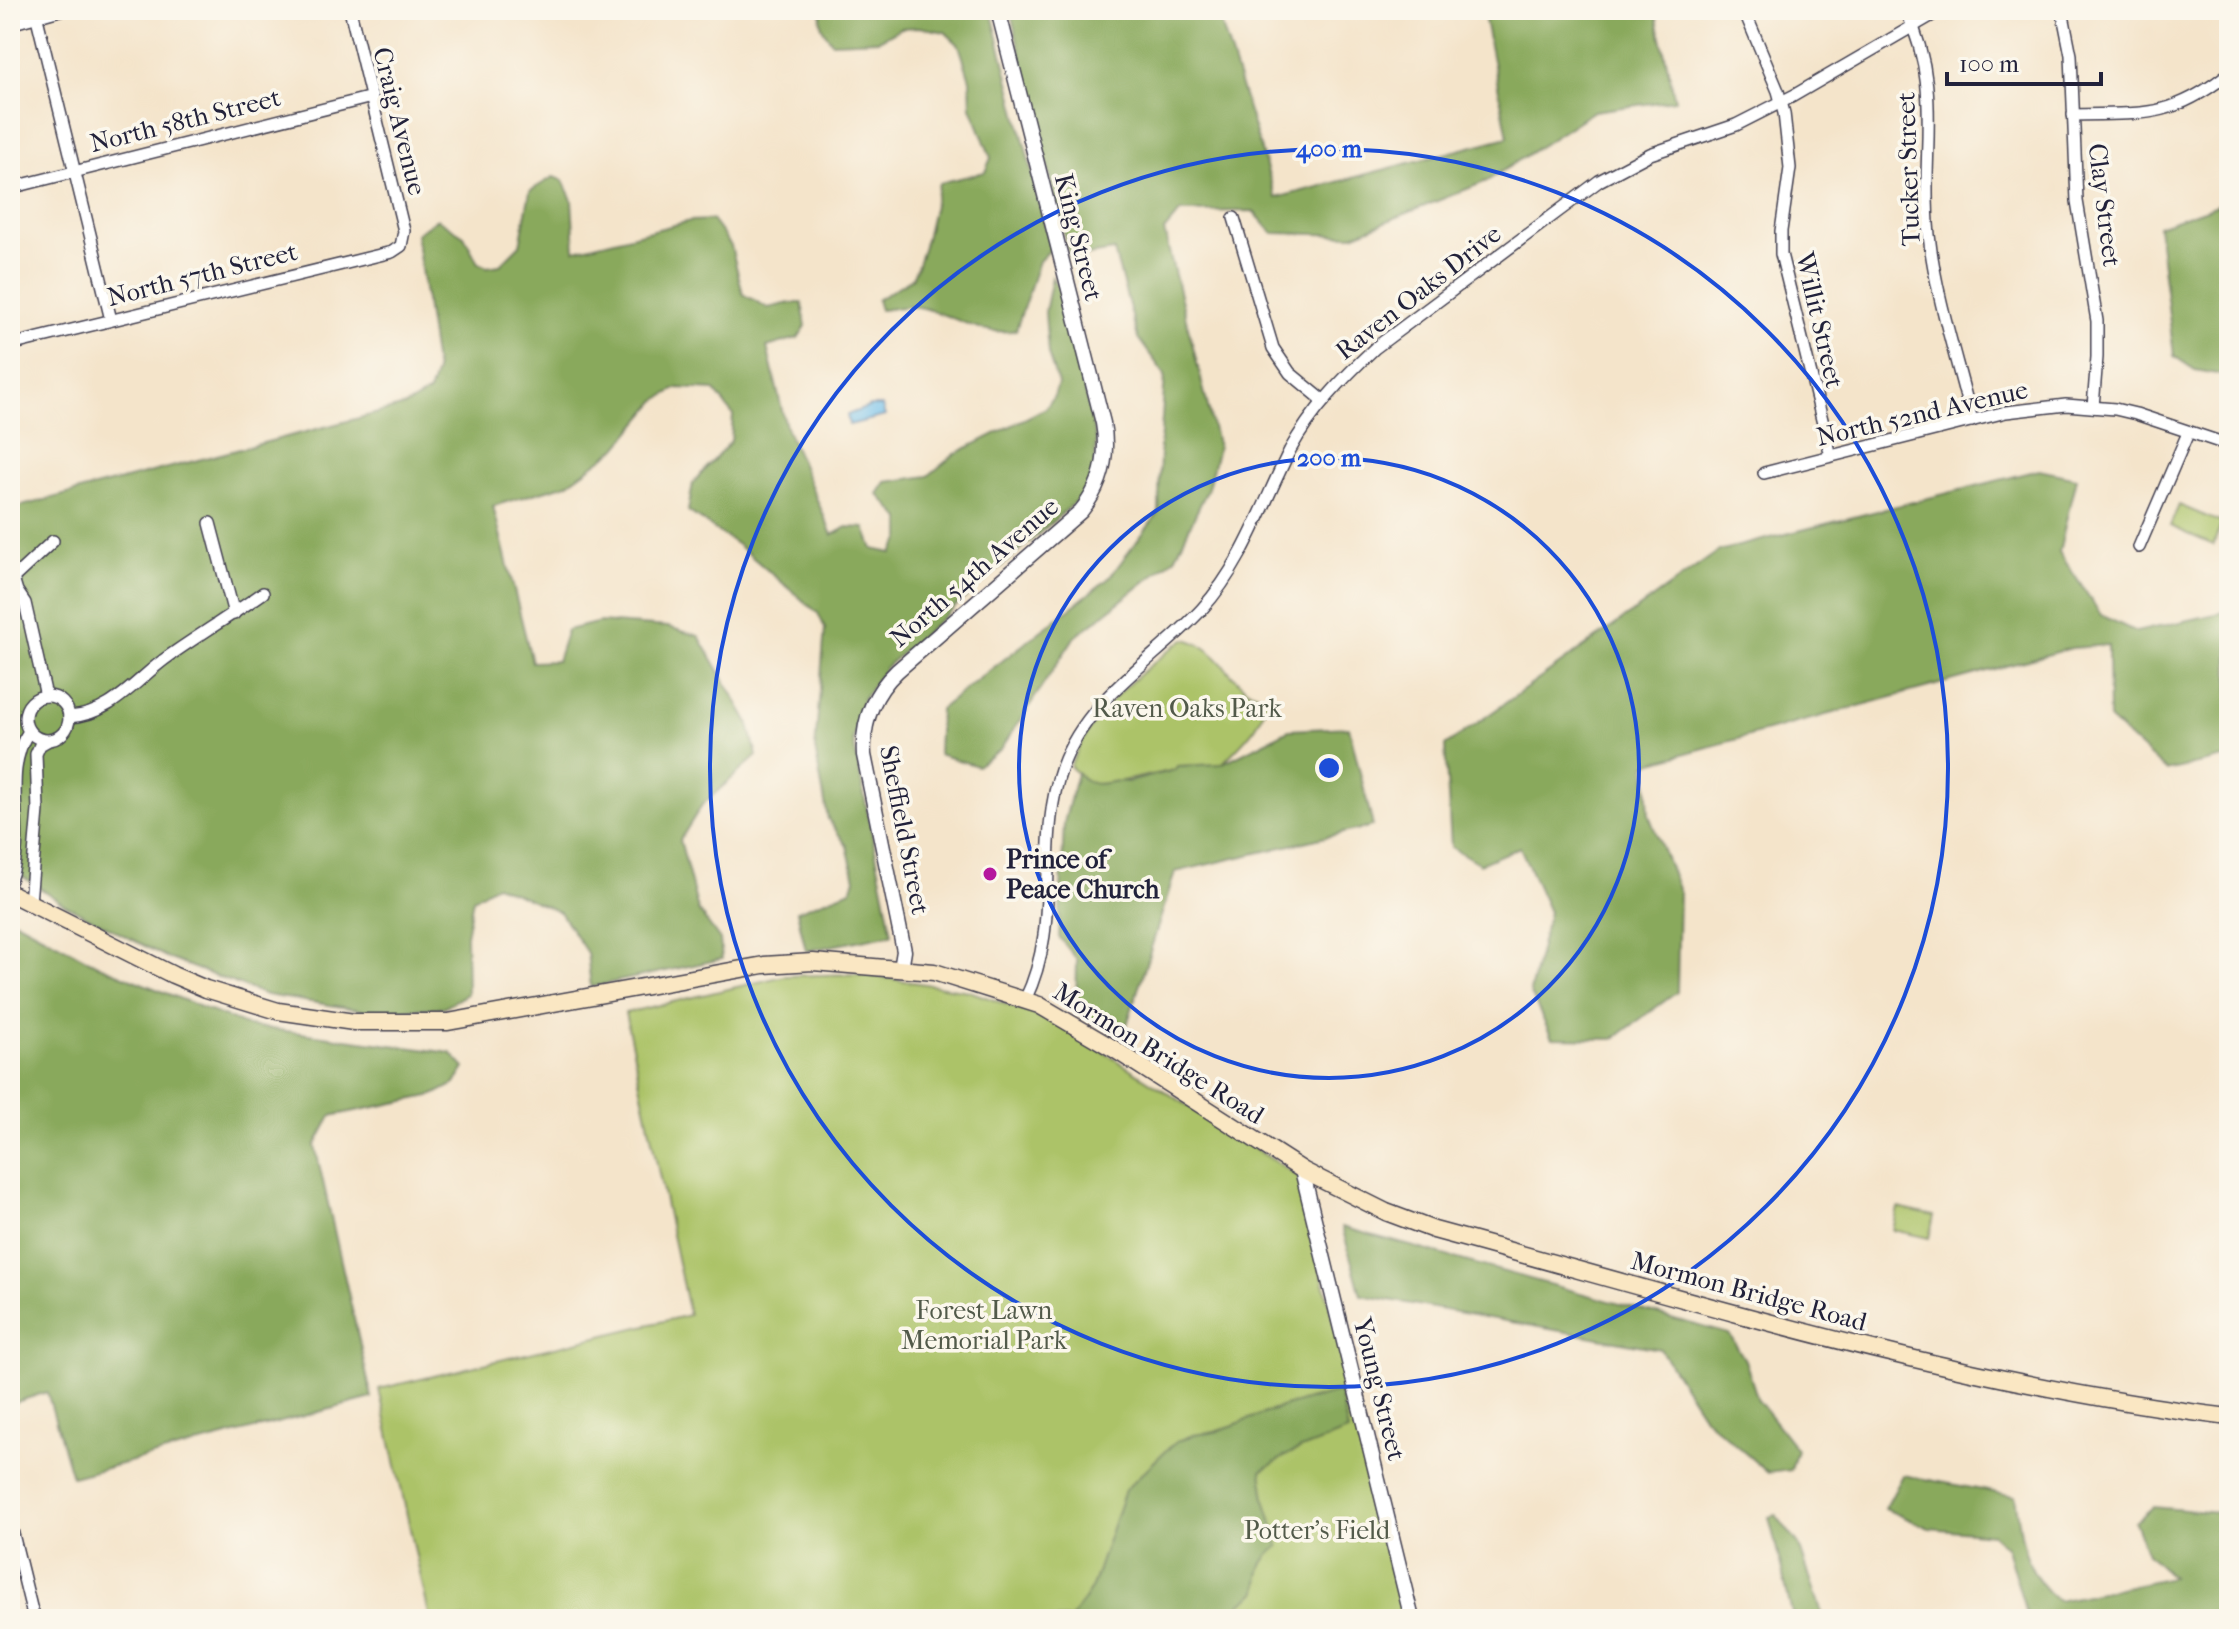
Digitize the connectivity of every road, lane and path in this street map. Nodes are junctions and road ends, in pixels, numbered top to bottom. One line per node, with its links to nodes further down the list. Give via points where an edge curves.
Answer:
1 (60, 10): 8 (street)
2 (350, 10): 12 (street, Craig Avenue)
3 (998, 10): 28 (street, King Street, via 1103,423)
4 (1744, 10): 13 (street, Willit Street)
5 (1906, 10): 10 (street, Tucker Street)
6 (1941, 10): 10 (street, Raven Oaks Drive)
7 (2062, 10): 14 (street, Clay Street, via 2071,55)
8 (36, 13): 9 (street); 15 (street)
9 (10, 24)
10 (1913, 26): 13 (street, Raven Oaks Drive); 23 (street, Tucker Street, via 1930,95 1929,239)
11 (2224, 77): 14 (street, via 2172,108)
12 (372, 97): 15 (street, North 58th Street); 18 (street, Craig Avenue, via 404,231)
13 (1782, 101): 21 (street, Raven Oaks Drive, via 1736,125 1650,154 1599,181 1375,348); 26 (street, Willit Street, via 1790,168 1781,254)
14 (2073, 115): 22 (street, Clay Street, via 2077,201 2097,321)
15 (73, 172): 16 (street, North 58th Street); 19 (street)
16 (10, 188)
17 (1234, 218): 21 (street, via 1273,348 1290,373)
18 (402, 243): 19 (street, North 57th Street, via 392,252)
19 (111, 320): 20 (street, North 57th Street)
20 (10, 345)
21 (1324, 401): 44 (street, Raven Oaks Drive, via 1292,447 1221,585 1172,638 1116,686 1070,748 1053,809 1045,940)
22 (2093, 407): 23 (street, North 52nd Avenue, via 2035,407); 24 (street, North 52nd Avenue, via 2136,414)
23 (1972, 421): 26 (street, North 52nd Avenue)
24 (2188, 433): 25 (street, North 52nd Avenue); 31 (street)
25 (2229, 445)
26 (1831, 456): 27 (street, North 52nd Avenue)
27 (1764, 473)
28 (1101, 476): 36 (street, North 54th Avenue, via 1081,511 897,671)
29 (210, 523): 34 (street)
30 (53, 541): 32 (street)
31 (2139, 547)
32 (12, 580): 35 (street, via 25,603)
33 (263, 593): 34 (street)
34 (234, 614): 37 (street, via 166,658 102,709)
35 (46, 696): 37 (street, via 60,700); 38 (street, via 27,709)
36 (874, 702): 43 (street, Sheffield Street, via 864,731 864,755 904,951)
37 (69, 717): 39 (street, via 65,732)
38 (29, 731): 39 (street); 40 (street, via 14,764 16,850)
39 (47, 741): 42 (street, via 36,754 38,810)
40 (10, 880)
41 (10, 893): 42 (main road, Mormon Bridge Road)
42 (30, 902): 43 (main road, Mormon Bridge Road, via 206,989 278,1011 354,1022 448,1022 764,965 813,962)
43 (901, 969): 44 (main road, Mormon Bridge Road, via 934,972)
44 (1025, 1000): 45 (main road, Mormon Bridge Road, via 1114,1049)
45 (1302, 1170): 46 (main road, Mormon Bridge Road, via 1434,1230 1898,1356 2069,1393); 49 (street, Young Street)
46 (2229, 1417)
47 (10, 1522): 48 (street)
48 (34, 1619)
49 (1412, 1619)

